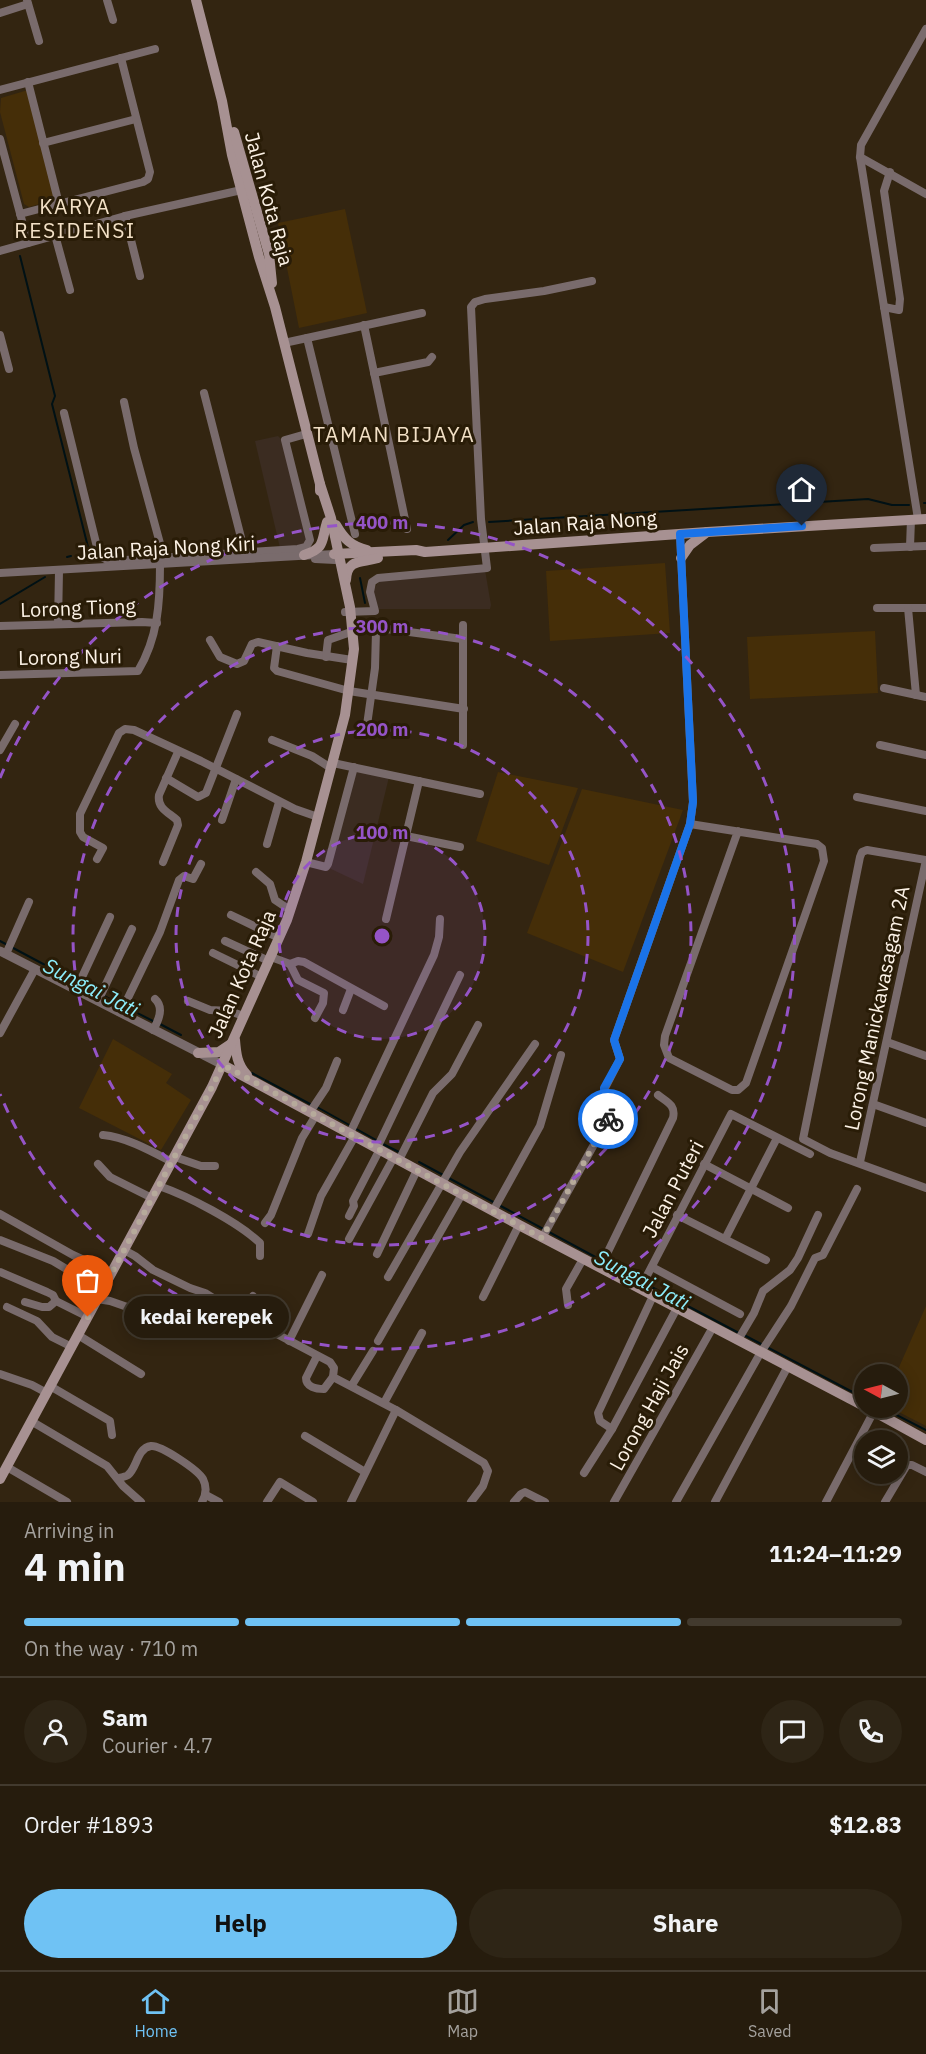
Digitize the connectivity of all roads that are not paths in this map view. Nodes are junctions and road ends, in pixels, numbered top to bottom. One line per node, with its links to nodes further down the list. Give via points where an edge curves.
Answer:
1 (107, 0): 5 (street)
2 (196, 0): 18 (main road, Jalan Kota Raja, via 232,154)
3 (28, 2): 4 (street); 7 (street)
4 (0, 13)
5 (113, 20)
6 (926, 29): 15 (street, via 861,145)
7 (39, 41)
8 (155, 50): 9 (street)
9 (121, 58): 10 (street); 12 (street)
10 (28, 82): 11 (street); 14 (street)
11 (0, 90)
12 (136, 119): 14 (street); 20 (street, via 150,172 148,179)
13 (0, 139): 21 (street)
14 (43, 142): 20 (street)
15 (860, 157): 16 (street); 29 (street)
16 (890, 172): 19 (street); 29 (street, via 884,191 900,299 899,310)
17 (926, 181): 19 (street)
18 (246, 189): 22 (street); 34 (main road, Jalan Kota Raja, via 259,257)
19 (923, 192)
20 (59, 204): 21 (street)
21 (20, 214): 24 (street)
22 (125, 216): 23 (street); 26 (street)
23 (55, 235): 24 (street); 28 (street)
24 (28, 243): 25 (street)
25 (0, 251)
26 (140, 276)
27 (592, 281): 50 (street, via 486,299 475,302 470,310)
28 (69, 290)
29 (884, 307): 42 (street)
30 (422, 313): 31 (street)
31 (364, 326): 33 (street); 37 (street)
32 (0, 335): 36 (street)
33 (307, 338): 34 (street); 46 (street)
34 (284, 343): 41 (main road, Jalan Kota Raja)
35 (432, 357): 37 (street, via 428,362)
36 (9, 369)
37 (374, 373): 44 (street)
38 (204, 393): 52 (street)
39 (124, 402): 58 (street, Lorong Nuri)
40 (64, 413): 58 (street, via 100,556 111,561)
41 (306, 434): 43 (main road, Jalan Kota Raja); 52 (street, via 285,440 310,540 303,549)
42 (918, 519): 45 (main road, Jalan Raja Nong); 49 (street)
43 (329, 520): 53 (main road, via 316,552); 54 (main road, via 351,544); 56 (main road, Jalan Kota Raja)
44 (408, 529)
45 (707, 532): 47 (main road, Jalan Raja Nong); 57 (main road)
46 (355, 534)
47 (680, 534): 50 (main road, Jalan Raja Nong); 57 (street)
48 (926, 546): 49 (street)
49 (910, 547): 51 (street)
50 (484, 548): 54 (main road, Jalan Raja Nong, via 425,552 417,556); 65 (street, via 487,568 378,578 372,582 370,592 375,611)
51 (874, 548)
52 (245, 553): 58 (street)
53 (304, 555): 55 (street, Jalan Raja Nong Kiri); 56 (street, Jalan Raja Nong Kiri)
54 (378, 555): 56 (main road, Jalan Raja Nong); 61 (main road, via 351,565 347,569)
55 (290, 557): 56 (street); 58 (street, Jalan Raja Nong Kiri)
56 (337, 557): 61 (main road); 65 (main road, Jalan Kota Raja)
57 (681, 558): 104 (street, via 693,802)
58 (162, 561): 59 (street, Jalan Raja Nong Kiri); 66 (street, Lorong Nuri)
59 (59, 571): 60 (street, Jalan Raja Nong Kiri); 67 (street)
60 (0, 573)
61 (346, 587): 65 (main road)
62 (877, 608): 63 (street)
63 (908, 608): 64 (street); 80 (street)
64 (926, 608)
65 (348, 612): 70 (main road, Jalan Kota Raja); 75 (main road)
66 (157, 623): 67 (street, Lorong Tiong); 76 (street, Lorong Nuri, via 135,672)
67 (58, 624): 69 (street, Lorong Tiong)
68 (463, 625): 71 (street)
69 (0, 626)
70 (348, 633): 74 (street, via 328,640); 75 (main road, Jalan Kota Raja)
71 (462, 639): 79 (street, via 379,628 375,636); 82 (street)
72 (210, 640): 73 (street, via 220,657 237,664 244,661 252,644)
73 (277, 646): 74 (street); 78 (street, via 277,671)
74 (326, 657): 75 (street)
75 (352, 658): 78 (main road, Jalan Kota Raja)
76 (0, 675)
77 (884, 688): 80 (street)
78 (349, 691): 79 (street); 92 (main road, Jalan Kota Raja)
79 (372, 694): 82 (street); 85 (street)
80 (916, 695): 81 (street)
81 (926, 697)
82 (464, 709): 87 (street)
83 (237, 714): 94 (street)
84 (15, 724): 89 (street)
85 (367, 724)
86 (272, 740): 92 (street)
87 (463, 745)
88 (880, 745): 91 (street)
89 (0, 750)
90 (178, 752): 94 (street); 95 (street); 109 (street, via 134,730 119,733 80,814 83,837 103,848)
91 (926, 755)
92 (332, 766): 93 (street); 102 (main road, Jalan Kota Raja)
93 (354, 767): 97 (street); 112 (street, via 326,867)
94 (216, 770): 95 (street, via 211,786 202,796 193,795); 96 (street)
95 (166, 778): 111 (street, via 158,802 178,825)
96 (236, 779): 100 (street); 103 (street)
97 (419, 781): 98 (street); 106 (street)
98 (480, 794)
99 (857, 797): 101 (street)
100 (279, 802): 102 (street); 107 (street)
101 (926, 811)
102 (318, 817): 112 (main road, Jalan Kota Raja)
103 (222, 820)
104 (690, 824): 105 (street); 185 (street, via 614,1040 620,1059 604,1093 614,1098 616,1105)
105 (738, 831): 105 (street, via 664,1045 669,1058 732,1090 743,1088 746,1083 824,861 822,848 817,844)
106 (406, 836): 108 (street); 119 (street)
107 (267, 844)
108 (460, 847)
109 (97, 859)
110 (926, 860): 145 (street, Lorong Manickavasagam 2A); 165 (street, via 867,850 860,856 803,1139)
111 (163, 862)
112 (306, 862): 116 (main road, Jalan Kota Raja)
113 (201, 864): 137 (street, via 193,879 184,876 179,880 160,932)
114 (256, 872): 116 (street, via 270,884 275,900)
115 (29, 902): 124 (street)
116 (290, 910): 122 (main road, Jalan Kota Raja)
117 (231, 915): 122 (street)
118 (110, 917): 131 (street)
119 (386, 919)
120 (440, 919): 158 (street, via 434,956)
121 (132, 929): 133 (street)
122 (279, 938): 126 (main road, Jalan Kota Raja)
123 (225, 941): 126 (street)
124 (4, 951): 128 (street)
125 (213, 953): 130 (street)
126 (270, 959): 127 (street); 130 (main road, Jalan Kota Raja)
127 (290, 964): 132 (street, via 304,962); 140 (street, via 297,980 324,993)
128 (35, 969): 131 (street); 143 (street)
129 (460, 975): 161 (street)
130 (262, 977): 139 (main road, Jalan Kota Raja)
131 (78, 986): 133 (street)
132 (351, 988): 136 (street); 138 (street)
133 (100, 996): 137 (street)
134 (154, 999): 141 (street, via 160,1008)
135 (188, 1001): 139 (street, via 210,1010)
136 (384, 1006)
137 (122, 1008): 141 (street)
138 (343, 1010)
139 (244, 1016): 144 (main road, Jalan Kota Raja)
140 (315, 1018)
141 (156, 1024): 147 (street)
142 (478, 1025): 163 (street, via 452,1074 433,1093)
143 (0, 1034)
144 (234, 1040): 147 (main road, via 219,1052); 151 (main road, Jalan Kota Raja); 152 (main road, via 241,1070)
145 (887, 1042): 149 (street); 155 (street, Lorong Manickavasagam 2A)
146 (535, 1044): 170 (street)
147 (198, 1053): 151 (street)
148 (561, 1054): 177 (street, via 540,1126)
149 (926, 1056)
150 (338, 1061): 156 (street)
151 (223, 1065): 152 (main road); 153 (main road, Jalan Kota Raja)
152 (255, 1082): 153 (main road, via 227,1077); 156 (main road)
153 (212, 1087): 164 (main road, Jalan Kota Raja)
154 (658, 1095): 195 (street, via 672,1106 673,1118)
155 (873, 1104): 157 (street); 165 (street, Lorong Manickavasagam 2A)
156 (314, 1110): 158 (main road); 183 (street)
157 (926, 1123)
158 (352, 1131): 161 (main road); 186 (street)
159 (103, 1135): 164 (street)
160 (777, 1138): 162 (street); 167 (street, Jalan Puteri, via 731,1114); 172 (street)
161 (379, 1146): 163 (main road); 182 (street)
162 (810, 1154)
163 (397, 1159): 169 (main road); 187 (street)
164 (173, 1160): 168 (street); 171 (main road, Jalan Kota Raja)
165 (860, 1162): 173 (street)
166 (98, 1164): 176 (street, via 110,1177)
167 (704, 1164): 172 (street); 180 (street, Jalan Puteri)
168 (215, 1166)
169 (417, 1170): 170 (main road); 191 (street)
170 (445, 1179): 175 (main road); 200 (street)
171 (159, 1186): 176 (main road, Jalan Kota Raja); 192 (street, via 253,1236 260,1243)
172 (751, 1188): 178 (street); 188 (street)
173 (926, 1188)
174 (857, 1189): 223 (street, via 823,1255 815,1258)
175 (462, 1194): 177 (main road); 221 (street)
176 (152, 1198): 190 (main road, Jalan Kota Raja)
177 (496, 1207): 184 (main road)
178 (788, 1208)
179 (0, 1214): 198 (street)
180 (677, 1215): 188 (street); 196 (street, Jalan Puteri)
181 (818, 1215): 219 (street, via 794,1264 763,1291)
182 (349, 1216)
183 (265, 1222)
184 (519, 1226): 185 (main road); 205 (street)
185 (545, 1233): 193 (main road)
186 (308, 1234)
187 (349, 1239)
188 (725, 1239): 194 (street)
189 (0, 1240): 202 (street)
190 (124, 1250): 198 (main road, Jalan Kota Raja); 213 (street, via 153,1270 205,1293)
191 (377, 1254)
192 (260, 1256)
193 (583, 1258): 195 (main road); 209 (street, via 566,1289)
194 (766, 1260)
195 (603, 1263): 201 (main road)
196 (651, 1267): 201 (street, Jalan Puteri); 212 (street)
197 (0, 1272): 207 (street, via 47,1292)
198 (112, 1273): 202 (main road, Jalan Kota Raja)
199 (322, 1275): 220 (street)
200 (388, 1277)
201 (642, 1284): 204 (main road)
202 (105, 1286): 206 (main road, Jalan Kota Raja)
203 (253, 1296): 213 (street)
204 (653, 1296): 211 (main road); 238 (street, via 598,1413 600,1421)
205 (483, 1297)
206 (98, 1299): 214 (main road, Jalan Kota Raja); 215 (street)
207 (56, 1301): 208 (street, via 50,1307); 214 (street)
208 (25, 1302)
209 (567, 1305)
210 (7, 1306): 222 (street)
211 (677, 1308): 216 (main road); 238 (street)
212 (740, 1314)
213 (240, 1315): 220 (street)
214 (88, 1317): 218 (main road, Jalan Kota Raja)
215 (162, 1321)
216 (713, 1327): 219 (main road); 258 (street, Lorong Haji Jais)
217 (422, 1333): 233 (street)
218 (78, 1335): 222 (main road, Jalan Kota Raja); 228 (street)
219 (741, 1336): 223 (main road)
220 (289, 1341): 225 (street)
221 (378, 1341)
222 (72, 1347): 231 (main road, Jalan Kota Raja)
223 (764, 1348): 226 (main road); 259 (street)
224 (373, 1351): 230 (street)
225 (318, 1356): 229 (street, via 330,1362); 229 (street, via 307,1383 324,1389)
226 (788, 1366): 232 (main road); 260 (street)
227 (0, 1374): 231 (street)
228 (141, 1374)
229 (333, 1377): 230 (street)
230 (352, 1385): 233 (street)
231 (49, 1390): 237 (main road, Jalan Kota Raja); 239 (street, via 110,1421)
232 (854, 1401)
233 (384, 1403): 234 (street)
234 (396, 1410): 243 (street); 255 (street, via 484,1463 488,1471)
235 (864, 1418): 261 (street)
236 (886, 1418): 241 (main road)
237 (31, 1421): 242 (main road, Jalan Kota Raja); 246 (street, via 107,1467)
238 (612, 1429): 245 (street)
239 (112, 1435)
240 (305, 1436): 243 (street)
241 (926, 1440)
242 (6, 1467): 247 (main road, Jalan Kota Raja); 249 (street)
243 (365, 1472): 254 (street)
244 (926, 1472): 262 (street, via 907,1465)
245 (584, 1473)
246 (118, 1478): 248 (street, via 127,1475 144,1449 152,1446 193,1469 203,1479); 250 (street)
247 (0, 1479)
248 (204, 1498): 251 (street)
249 (68, 1502)
250 (141, 1502)
251 (219, 1502)
252 (267, 1502): 253 (street, via 280,1482)
253 (313, 1502)
254 (351, 1502)
255 (471, 1502)
256 (514, 1502): 257 (street, via 525,1492)
257 (545, 1502)
258 (614, 1502)
259 (676, 1502)
260 (715, 1502)
261 (826, 1502)
262 (885, 1502)

